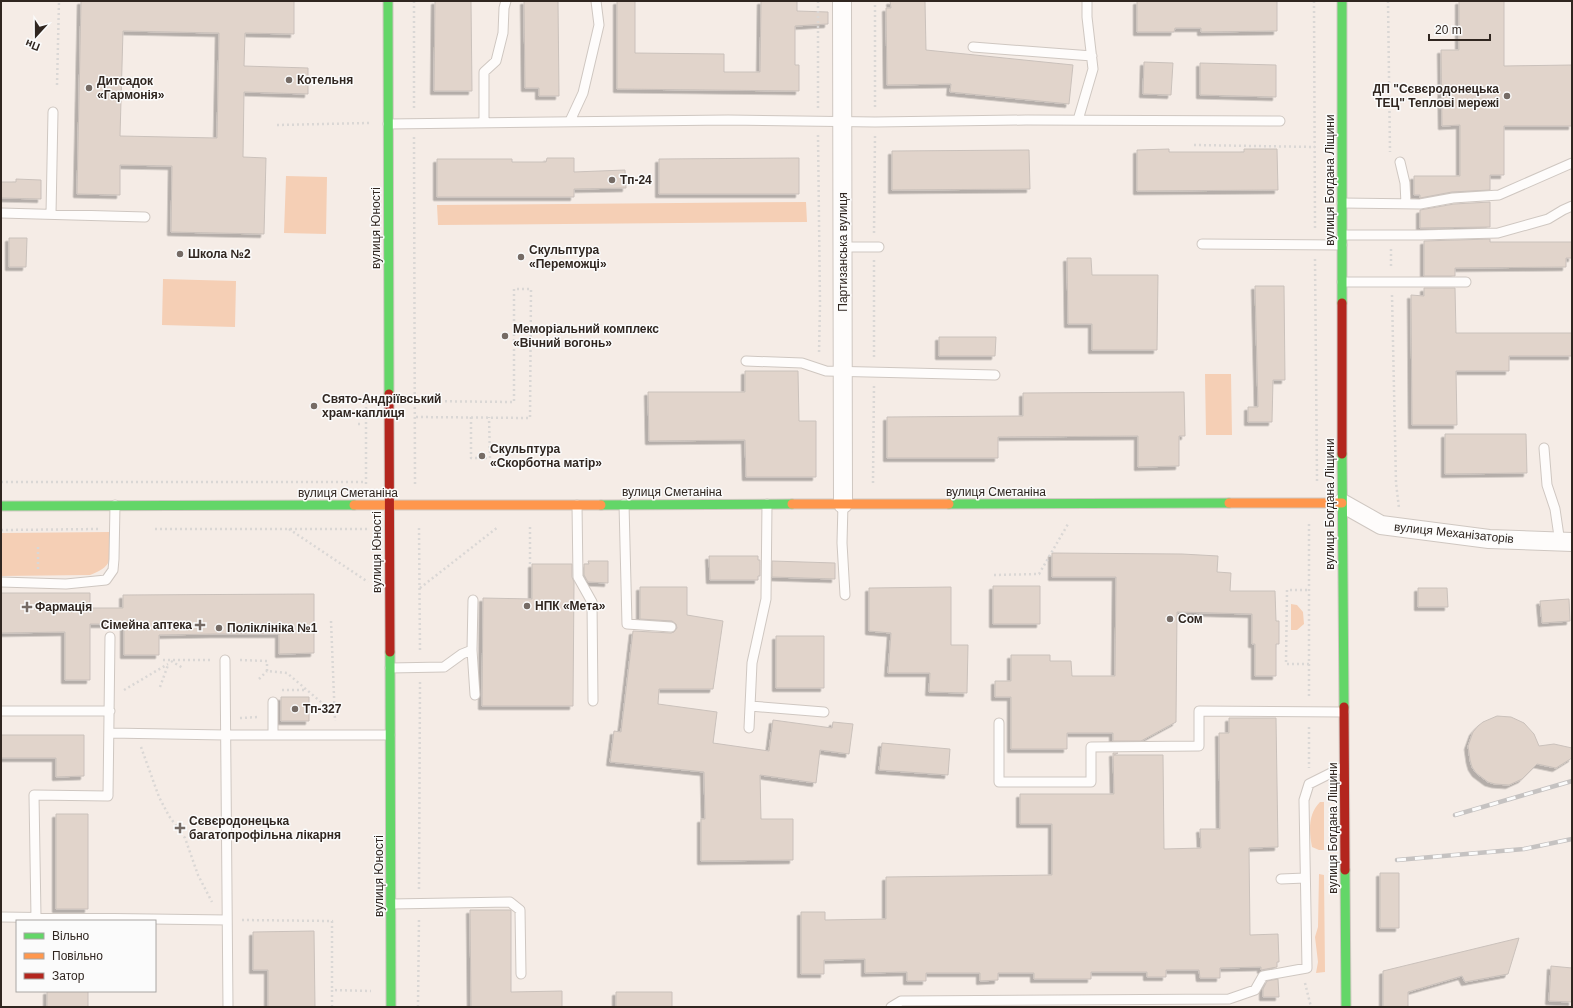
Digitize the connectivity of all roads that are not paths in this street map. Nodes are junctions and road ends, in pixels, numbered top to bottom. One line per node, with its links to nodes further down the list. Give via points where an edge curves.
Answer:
1 (388, 1): 15 (street, вулиця Юності)
2 (506, 1): 13 (lane, via 503,33 496,61 484,72)
3 (596, 1): 14 (lane, via 599,25 583,93)
4 (842, 1): 11 (street, Партизанська вулиця)
5 (1087, 1): 8 (lane)
6 (1342, 1): 18 (street, вулиця Богдана Ліщини)
7 (973, 47): 8 (lane)
8 (1092, 56): 10 (lane, via 1093,69)
9 (53, 112): 22 (lane)
10 (1078, 120): 11 (lane); 12 (lane)
11 (842, 121): 14 (lane); 27 (street, Партизанська вулиця)
12 (1280, 121)
13 (484, 122): 14 (lane); 15 (lane)
14 (570, 122)
15 (388, 124): 40 (street, вулиця Юності)
16 (1400, 162): 19 (lane)
17 (1572, 163): 19 (lane, via 1499,195)
18 (1342, 203): 19 (lane); 24 (street, вулиця Богдана Ліщини)
19 (1406, 204)
20 (1572, 206): 24 (lane, via 1548,219 1498,233)
21 (1, 213): 22 (lane)
22 (51, 214): 23 (lane)
23 (145, 217)
24 (1342, 235): 26 (street, вулиця Богдана Ліщини)
25 (1202, 244): 26 (lane)
26 (1342, 245): 29 (street, вулиця Богдана Ліщини)
27 (843, 247): 28 (lane); 32 (street, Партизанська вулиця)
28 (879, 248)
29 (1342, 282): 30 (lane); 35 (street, вулиця Богдана Ліщини)
30 (1466, 282)
31 (746, 361): 32 (lane, via 802,363)
32 (834, 371): 33 (lane); 38 (street, Партизанська вулиця)
33 (995, 375)
34 (1544, 448): 43 (lane, via 1547,485)
35 (1342, 503): 38 (street, вулиця Сметаніна); 43 (street, вулиця Механізаторів, via 1381,525 1489,539); 59 (street, вулиця Богдана Ліщини)
36 (624, 504): 37 (street, вулиця Сметаніна); 41 (street, вулиця Сметаніна); 47 (lane, via 627,624)
37 (767, 504): 38 (street, вулиця Сметаніна); 55 (lane, via 766,599 752,663)
38 (843, 504): 45 (lane)
39 (115, 505): 40 (street, вулиця Сметаніна); 42 (street, вулиця Сметаніна); 44 (lane, via 113,565 106,580 66,584)
40 (389, 505): 41 (street, вулиця Сметаніна); 51 (street, вулиця Юності)
41 (577, 505): 53 (lane, via 578,577 592,602)
42 (1, 506)
43 (1566, 542)
44 (1, 582)
45 (845, 595)
46 (473, 600): 49 (lane)
47 (671, 627)
48 (110, 637): 56 (lane)
49 (472, 650): 51 (lane, via 444,667); 52 (lane)
50 (225, 660): 63 (lane)
51 (390, 668): 65 (street, вулиця Юності)
52 (475, 695)
53 (593, 701)
54 (273, 702): 64 (lane)
55 (750, 706): 58 (lane); 61 (lane)
56 (110, 710): 57 (lane); 62 (lane)
57 (1, 711)
58 (824, 712)
59 (1344, 712): 60 (lane, via 1199,711 1199,746 1091,747 1091,782 999,782); 66 (street, вулиця Богдана Ліщини)
60 (998, 723)
61 (749, 728)
62 (110, 733): 63 (lane); 70 (lane, via 108,796 34,795)
63 (225, 735): 64 (lane); 72 (lane)
64 (273, 735): 65 (lane)
65 (390, 735): 69 (street, вулиця Юності)
66 (1344, 766): 67 (lane, via 1309,784 1304,800); 77 (street, вулиця Богдана Ліщини)
67 (1305, 878): 68 (lane); 76 (lane, via 1307,968 1263,976 1255,990 1229,999 901,1001)
68 (1282, 879)
69 (391, 904): 73 (lane, via 510,902 520,910); 75 (street, вулиця Юності)
70 (36, 916): 71 (lane); 72 (lane)
71 (1, 917)
72 (227, 920): 74 (lane)
73 (521, 974)
74 (228, 1007)
75 (391, 1007)
76 (891, 1007)
77 (1346, 1007)

